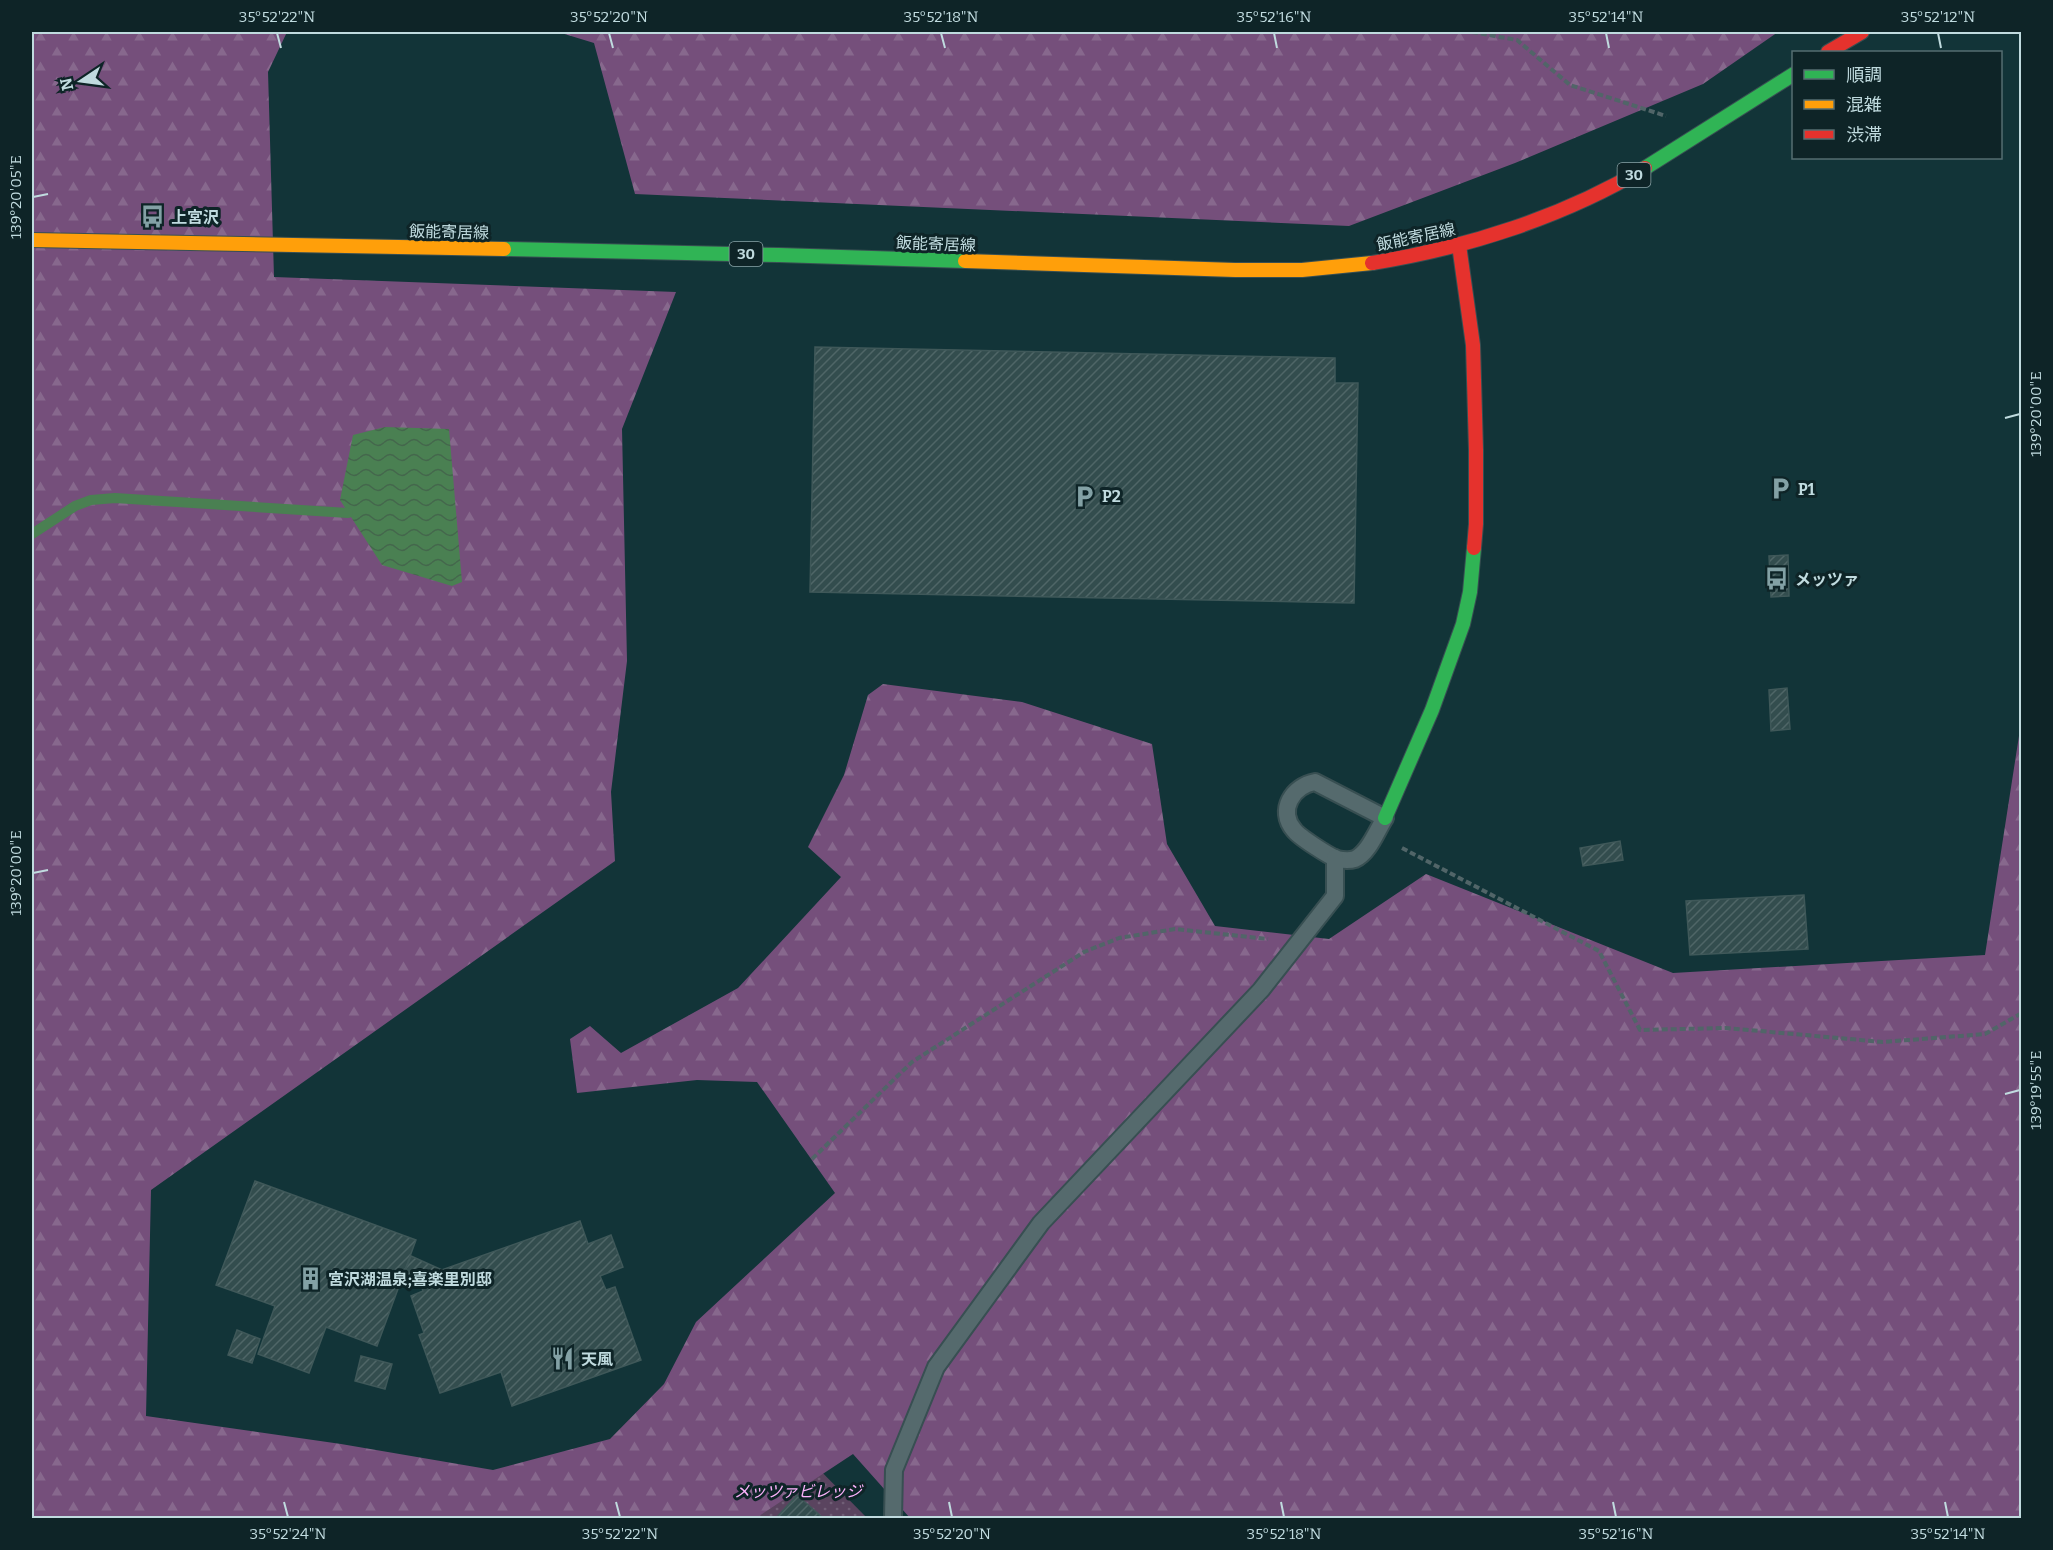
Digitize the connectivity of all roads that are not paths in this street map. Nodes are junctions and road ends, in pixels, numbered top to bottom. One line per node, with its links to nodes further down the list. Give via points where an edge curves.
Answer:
1 (1862, 32): 2 (main road)
2 (1830, 51)
3 (1792, 75): 5 (main road, 飯能寄居線 / 30, via 1630,177 1527,222)
4 (32, 240): 5 (main road, 飯能寄居線 / 30, via 779,255 1274,271 1392,260)
5 (1459, 245): 6 (main road, via 1473,345 1476,438 1476,524 1470,592 1463,624 1432,710)
6 (1385, 818): 7 (lane, via 1357,858); 7 (lane, via 1315,782 1303,784 1287,806 1288,818 1294,831)
7 (1335, 858): 8 (lane, via 1335,896 1261,990 1041,1223 936,1366 894,1470)
8 (892, 1518)

